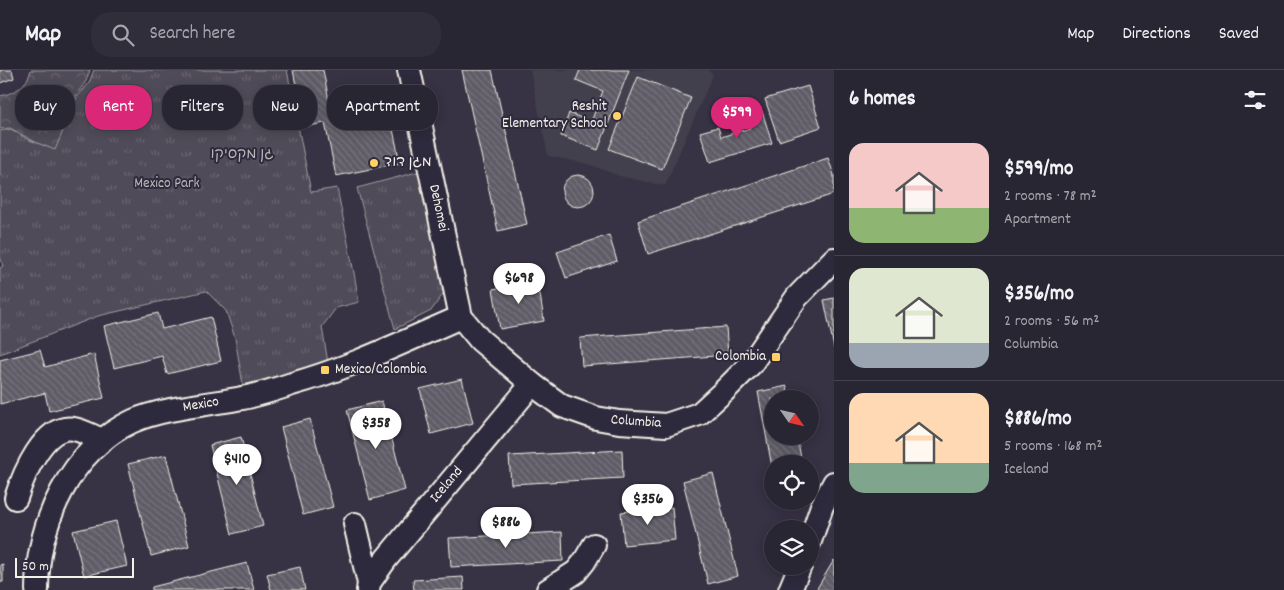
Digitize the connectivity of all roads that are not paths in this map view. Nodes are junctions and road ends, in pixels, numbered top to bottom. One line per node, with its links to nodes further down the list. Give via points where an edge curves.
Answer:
1 (409, 70): 3 (street, Dehomei)
2 (834, 260): 4 (street, Columbia, via 798,297 751,364 699,414 666,425 596,418 562,406)
3 (461, 317): 4 (street, Columbia, via 480,340); 5 (street, Mexico, via 329,373 261,393 152,415 134,421)
4 (532, 384): 12 (street, Iceland, via 398,544)
5 (103, 440): 7 (street, via 74,429 54,433 34,457); 13 (street, Mexico, via 73,474 51,510 40,556)
6 (834, 483): 8 (street)
7 (16, 498)
8 (817, 520)
9 (355, 524): 12 (street)
10 (594, 545): 14 (street, via 576,572)
11 (796, 575): 15 (street)
12 (368, 586)
13 (37, 590)
14 (548, 590)
15 (790, 590)

